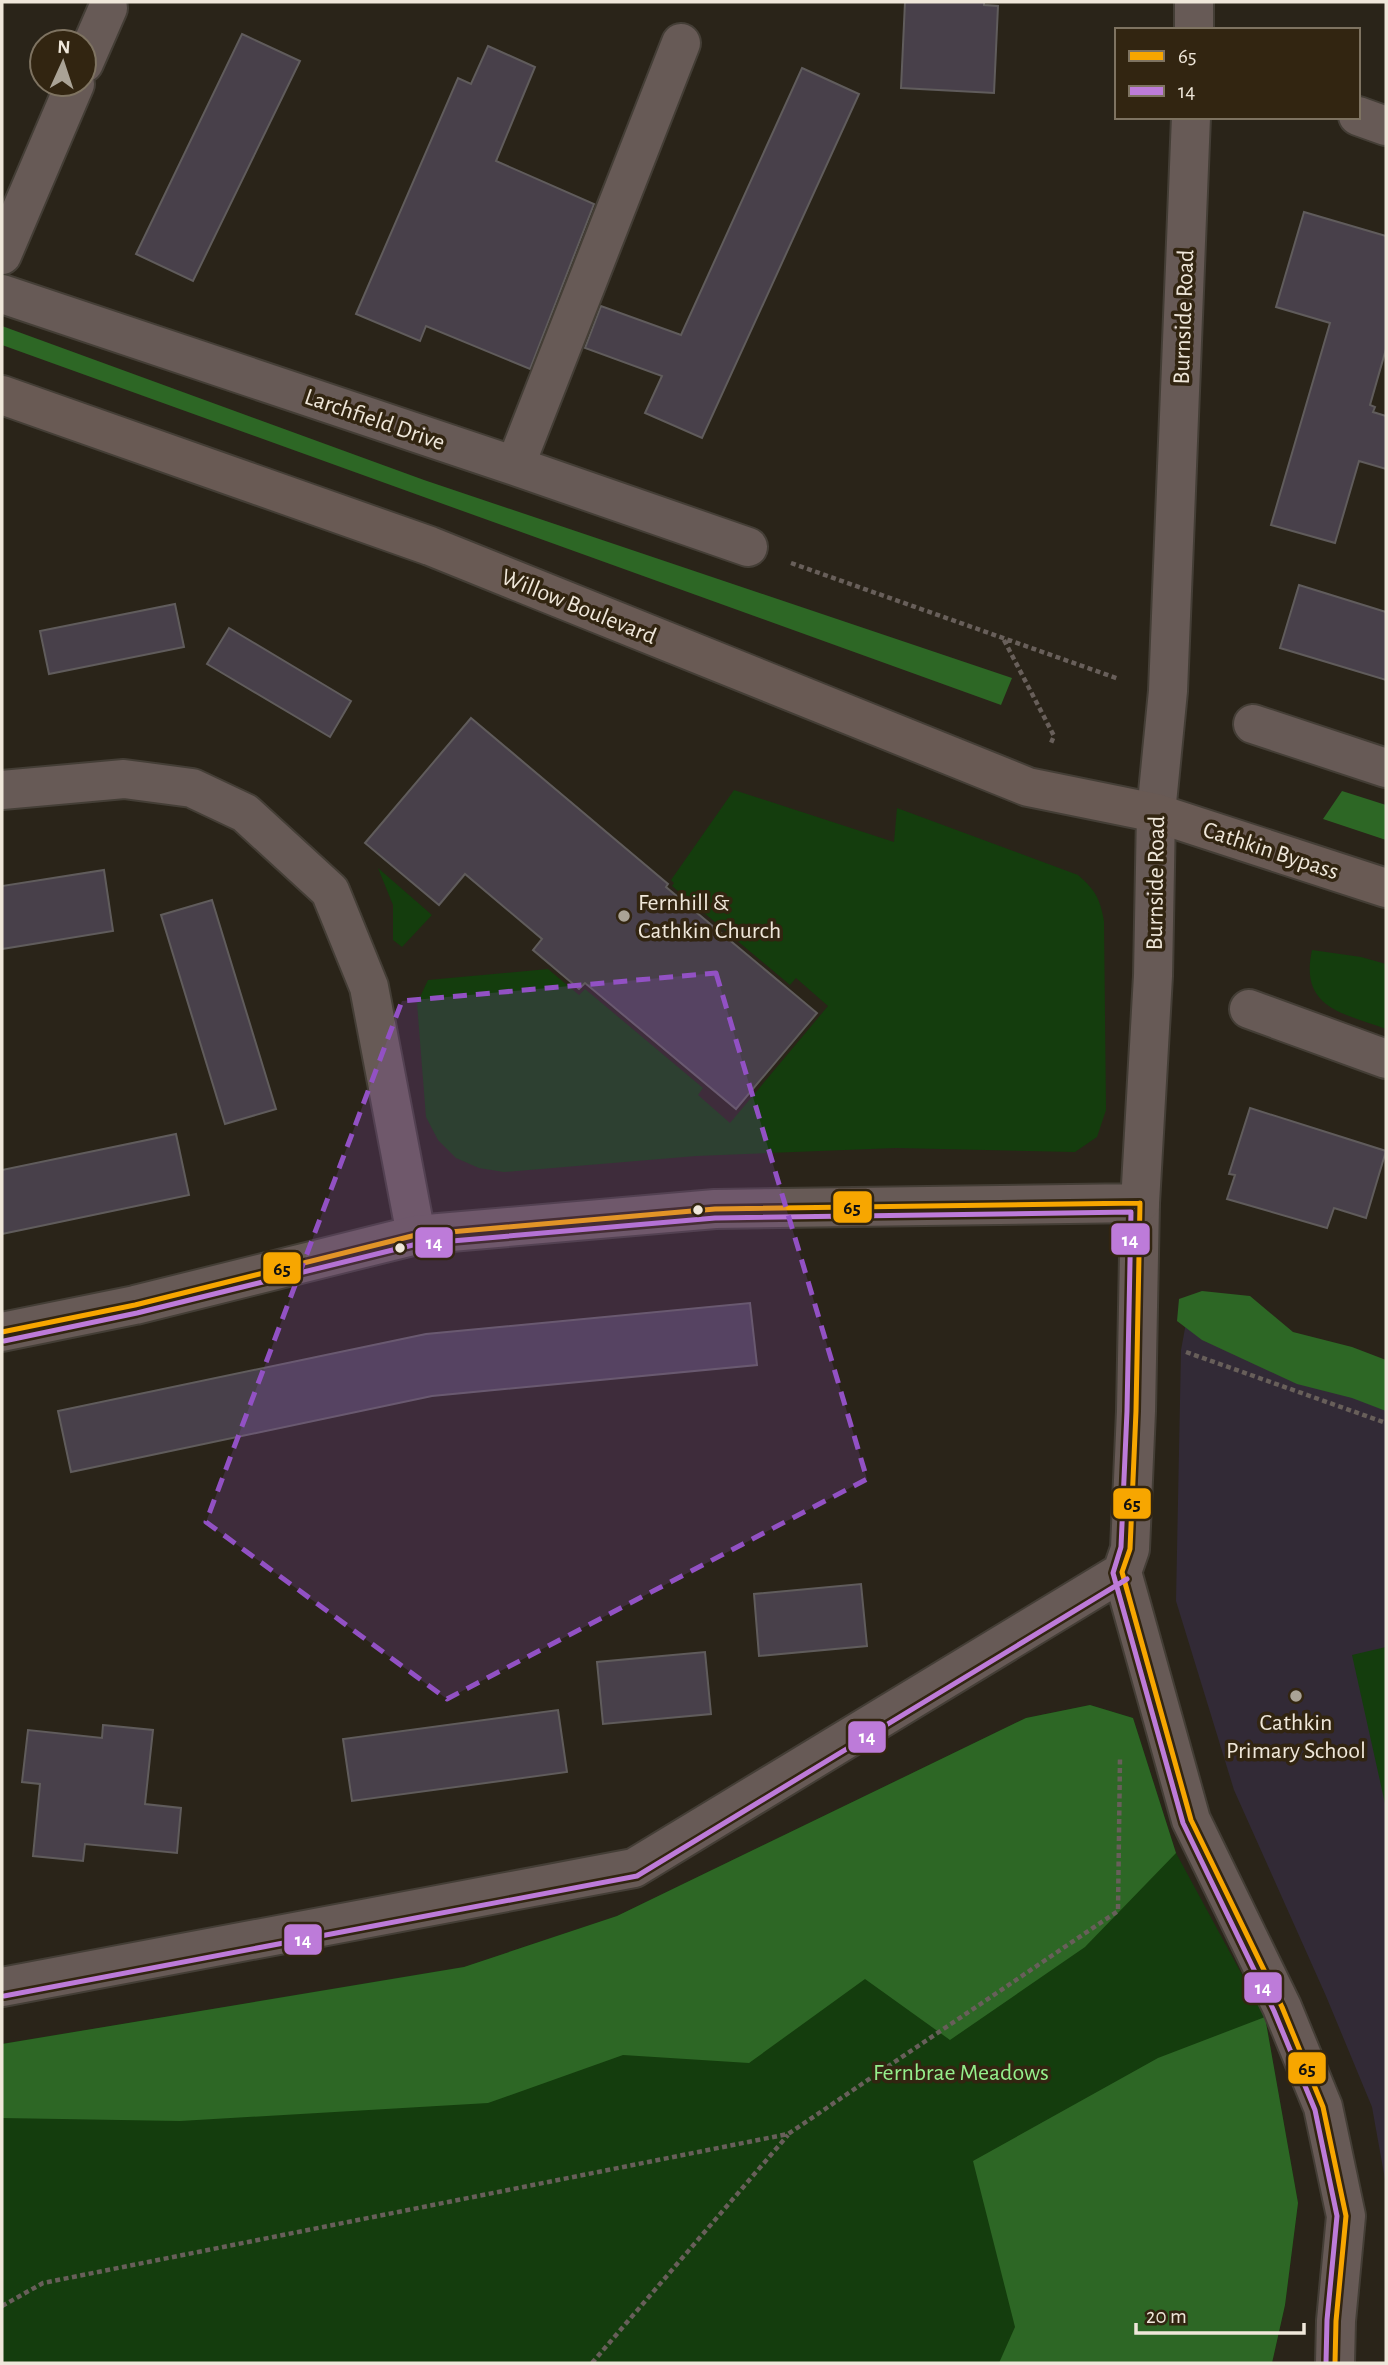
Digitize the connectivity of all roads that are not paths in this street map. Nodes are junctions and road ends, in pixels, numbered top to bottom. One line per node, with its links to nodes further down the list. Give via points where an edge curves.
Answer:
1 (1194, 2): 3 (street)
2 (108, 8): 4 (street)
3 (1194, 28)
4 (98, 31)
5 (681, 43): 13 (street)
6 (69, 98): 10 (street)
7 (1360, 117): 9 (street)
8 (1191, 119): 18 (street, Burnside Road, via 1168,691)
9 (1386, 126)
10 (2, 255)
11 (2, 294): 13 (street, Larchfield Drive)
12 (2, 395): 18 (main road, Willow Boulevard, via 430,546 1028,787)
13 (515, 466): 14 (street, Larchfield Drive)
14 (748, 547)
15 (1253, 724): 16 (street)
16 (1386, 768)
17 (2, 790): 23 (street, via 124,779 192,788 244,813 330,891 369,986)
18 (1156, 813): 19 (main road, Cathkin Bypass); 22 (street, Burnside Road, via 1153,976)
19 (1386, 888)
20 (1249, 1009): 21 (street)
21 (1386, 1059)
22 (1140, 1203): 23 (street, via 715,1209); 25 (street, Burnside Road, via 1131,1521)
23 (416, 1235): 24 (street, via 135,1305)
24 (2, 1332)
25 (1122, 1572): 26 (street, via 634,1868); 27 (street, Burnside Road, via 1191,1820 1282,2007 1323,2107 1346,2216)
26 (2, 1987)
27 (1335, 2363)

